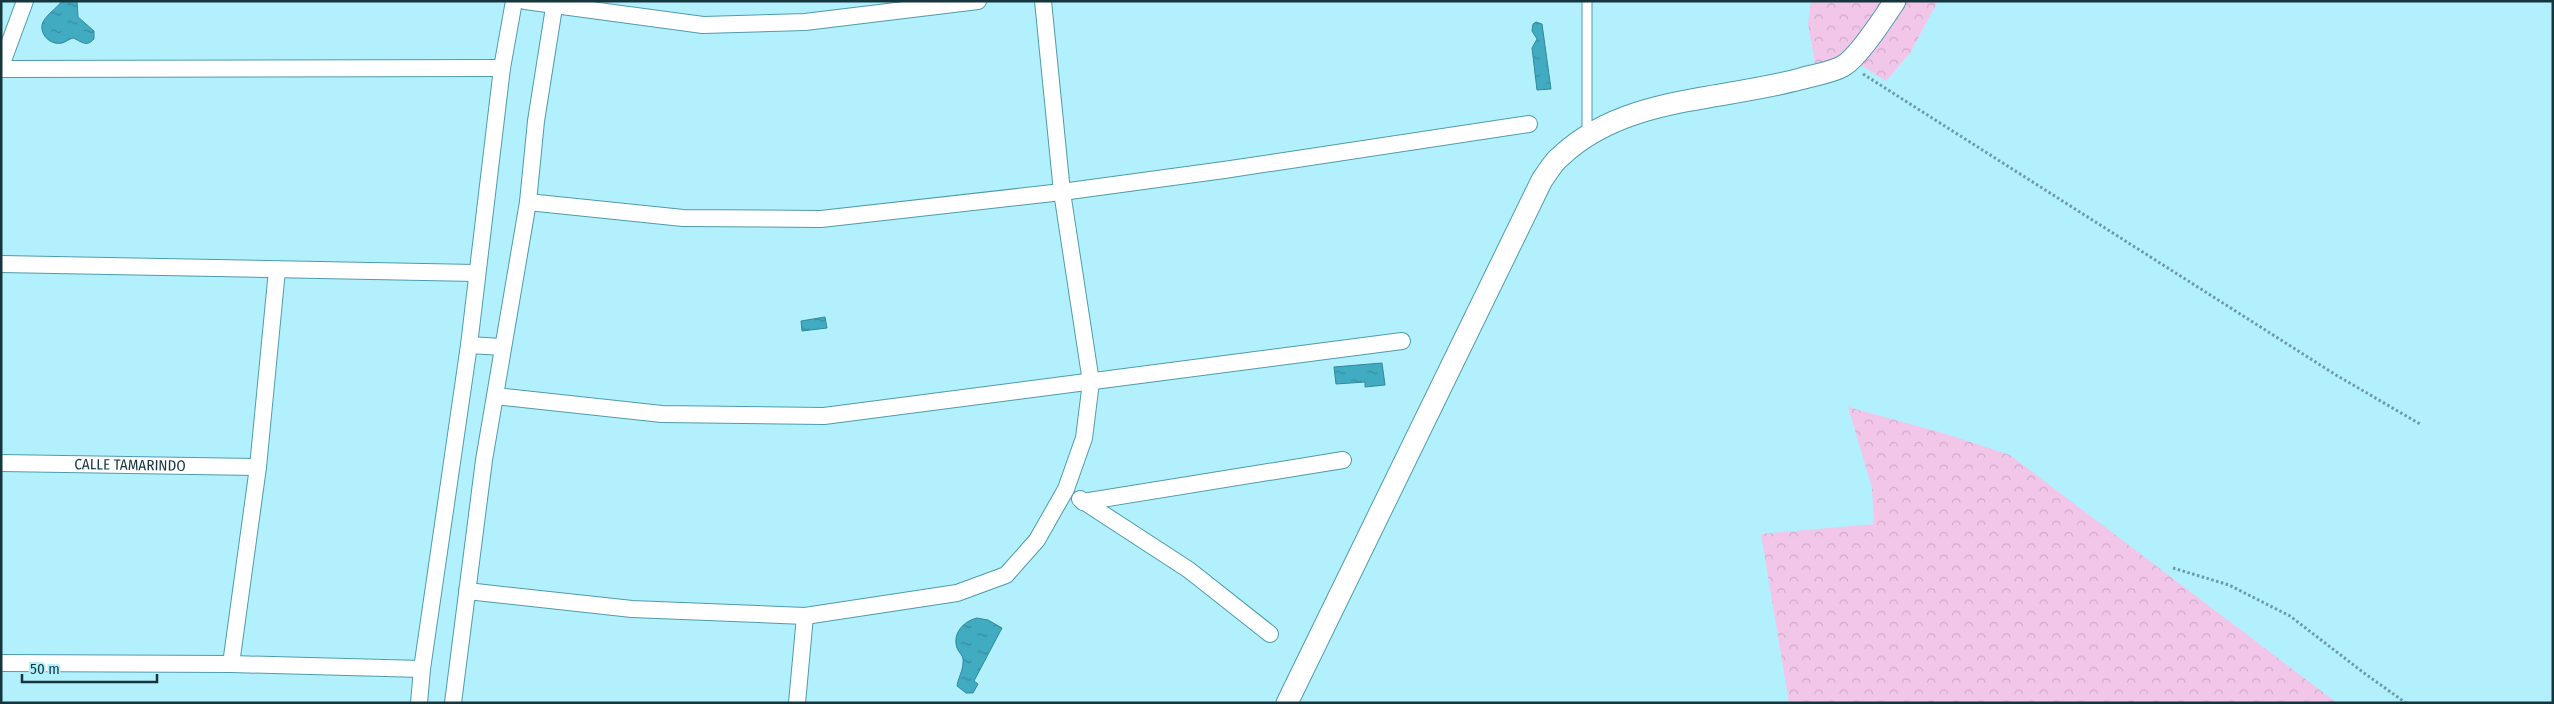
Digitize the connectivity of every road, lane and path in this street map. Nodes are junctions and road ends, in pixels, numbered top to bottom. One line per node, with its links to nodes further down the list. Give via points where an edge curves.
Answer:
1 (25, 1): 10 (street)
2 (514, 1): 11 (street)
3 (525, 1): 8 (street)
4 (978, 1): 8 (street, via 805,22 703,25)
5 (1043, 1): 14 (street)
6 (1587, 1): 13 (lane)
7 (1895, 1): 9 (street, via 1870,38)
8 (555, 4): 15 (street, via 536,121)
9 (1844, 66): 13 (street, via 1774,86 1702,97 1641,112); 24 (path, via 1874,81 2336,375)
10 (1, 68): 11 (street)
11 (502, 68): 18 (street)
12 (1528, 124): 14 (street)
13 (1587, 136): 40 (street, via 1560,156 1542,180)
14 (1062, 192): 15 (street, via 821,219 683,218); 22 (street)
15 (528, 202): 21 (street)
16 (1, 264): 17 (street)
17 (277, 270): 18 (street); 27 (street)
18 (476, 273): 20 (street)
19 (1402, 341): 22 (street)
20 (469, 345): 21 (street); 36 (street)
21 (502, 347): 23 (street)
22 (1091, 382): 23 (street, via 824,416 662,414); 28 (street, via 1084,438)
23 (495, 396): 31 (street)
24 (2420, 424)
25 (1343, 460): 29 (street)
26 (1, 463): 27 (street, CALLE TAMARINDO)
27 (258, 467): 35 (street)
28 (1066, 489): 29 (street); 32 (street, via 1037,540 1006,575 957,593)
29 (1084, 502): 33 (street, via 1189,570)
30 (2173, 568): 41 (path, via 2229,585 2290,616)
31 (467, 591): 32 (street, via 632,609); 38 (street)
32 (805, 616): 39 (street)
33 (1270, 634)
34 (1, 662): 35 (street)
35 (231, 664): 36 (street)
36 (422, 669): 37 (street)
37 (419, 703)
38 (453, 703)
39 (797, 703)
40 (1287, 703)
41 (2406, 703)

